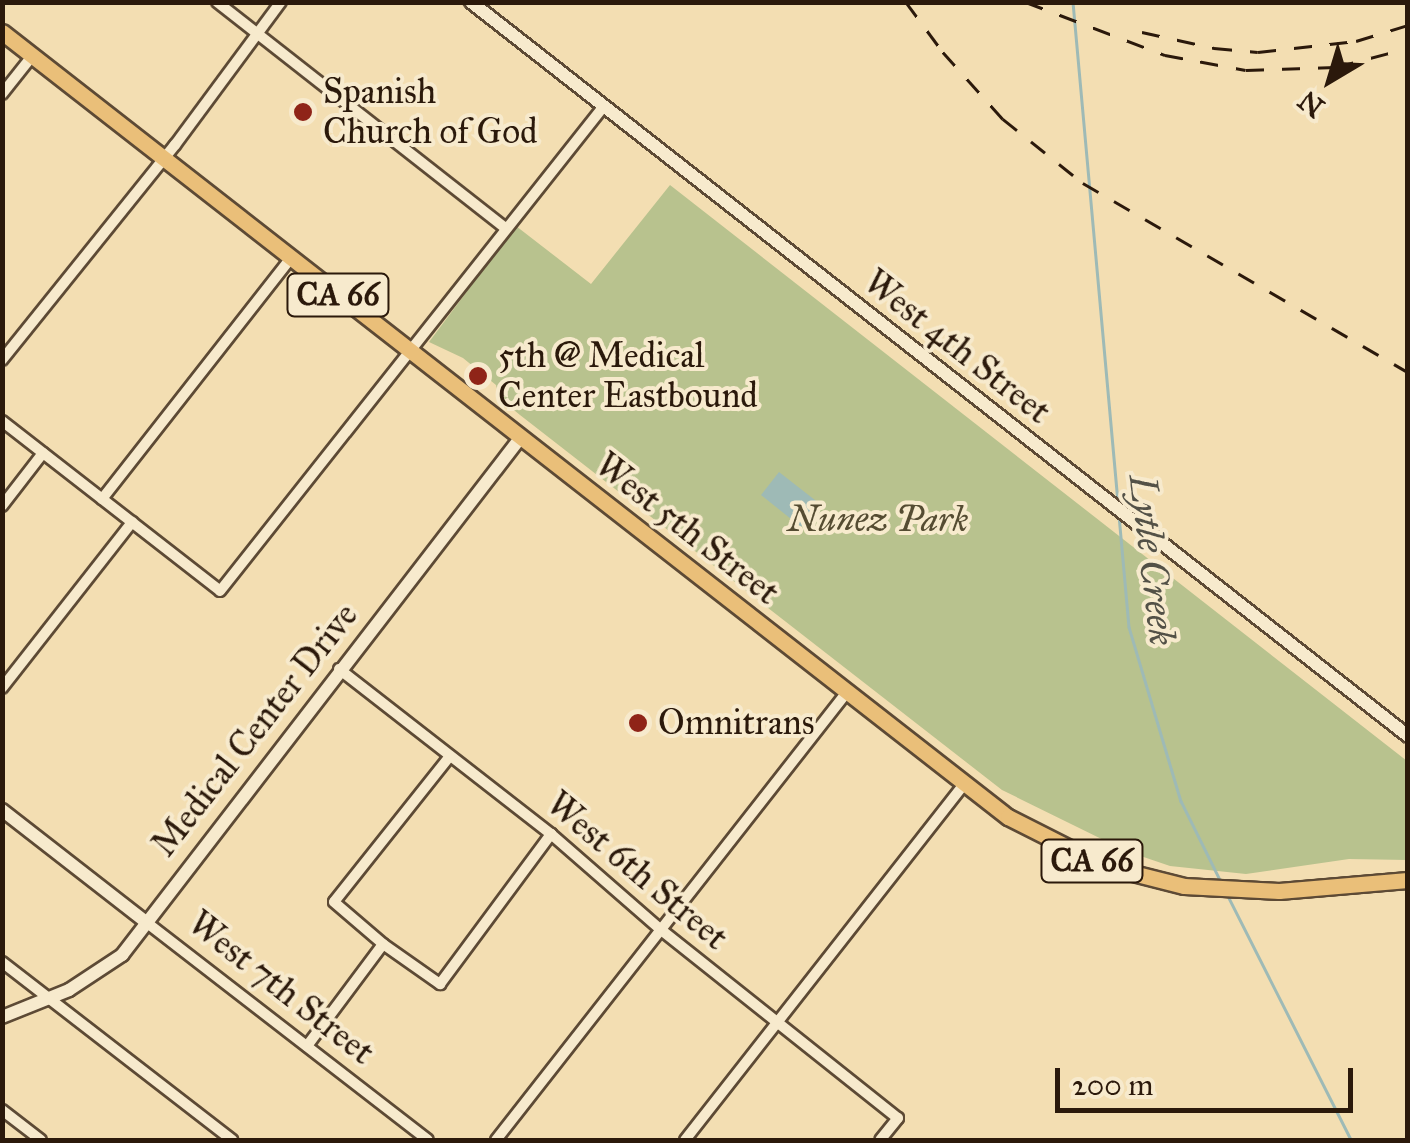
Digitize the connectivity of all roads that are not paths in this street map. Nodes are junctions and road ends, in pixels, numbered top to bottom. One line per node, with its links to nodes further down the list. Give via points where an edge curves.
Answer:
1 (217, 2): 5 (street)
2 (281, 2): 5 (street)
3 (470, 2): 8 (street, West 4th Street)
4 (2, 32): 6 (main road, West 5th Street / CA 66)
5 (257, 34): 9 (street); 10 (street)
6 (33, 55): 7 (street); 9 (main road, West 5th Street / CA 66)
7 (2, 94)
8 (604, 106): 10 (street); 23 (street, West 4th Street)
9 (163, 157): 11 (main road, West 5th Street / CA 66); 13 (street)
10 (506, 230): 12 (street)
11 (291, 258): 12 (main road, West 5th Street / CA 66); 17 (street)
12 (410, 351): 15 (main road, West 5th Street / CA 66); 19 (street, via 220,591)
13 (2, 360)
14 (2, 422): 16 (street)
15 (521, 438): 20 (street, Medical Center Drive); 22 (main road, West 5th Street / CA 66)
16 (43, 453): 17 (street); 18 (street)
17 (102, 499): 19 (street)
18 (2, 506)
19 (132, 522): 21 (street)
20 (338, 669): 24 (street, West 6th Street); 29 (street, Medical Center Drive)
21 (2, 688)
22 (847, 692): 25 (main road, West 5th Street / CA 66); 30 (street)
23 (1408, 736)
24 (450, 756): 27 (street, West 6th Street); 31 (street, via 334,902)
25 (964, 784): 28 (main road, West 5th Street / CA 66, via 1074,853 1184,886 1279,891); 35 (street)
26 (2, 810): 29 (street, West 7th Street)
27 (551, 834): 30 (street, West 6th Street); 31 (street, via 440,984)
28 (1408, 880)
29 (146, 922): 33 (street, Medical Center Drive, via 102,972); 36 (street, West 7th Street)
30 (660, 930): 35 (street, West 6th Street); 41 (street)
31 (384, 944): 36 (street)
32 (2, 962): 33 (street)
33 (49, 997): 34 (street, Medical Center Drive); 39 (street)
34 (2, 1016)
35 (778, 1022): 42 (street); 43 (street, West 6th Street, via 898,1118)
36 (307, 1046): 40 (street, West 7th Street)
37 (2, 1110): 38 (street)
38 (41, 1140)
39 (232, 1140)
40 (428, 1140)
41 (496, 1140)
42 (685, 1140)
43 (880, 1140)

